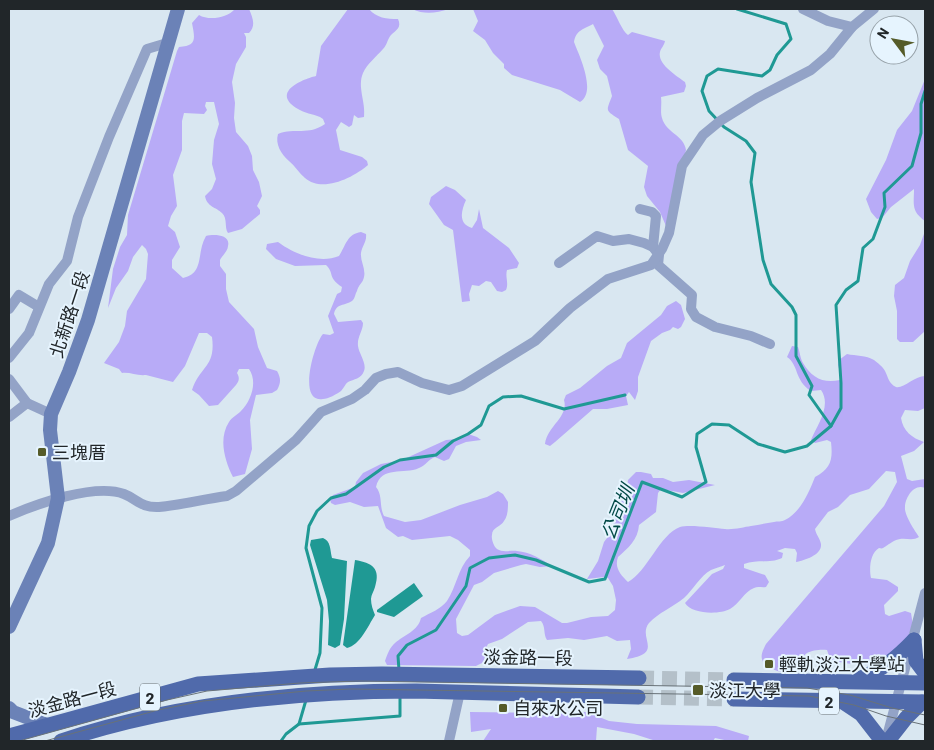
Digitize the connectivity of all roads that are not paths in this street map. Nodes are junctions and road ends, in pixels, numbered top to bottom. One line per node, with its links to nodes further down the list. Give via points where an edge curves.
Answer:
1 (178, 9): 5 (main road, 北新路一段)
2 (803, 9): 4 (street, via 828,21)
3 (874, 9): 4 (street)
4 (852, 27): 7 (street, via 830,54 811,70 756,98 703,135 682,166 669,233)
5 (167, 43): 9 (street, via 147,49 109,137 67,261 48,284); 15 (main road, 北新路一段, via 88,320)
6 (640, 209): 7 (street, via 656,216)
7 (656, 251): 8 (street, via 629,239 613,241 597,236); 11 (street, via 658,265 692,295 691,308 696,317 715,328); 17 (street, via 651,265 608,279 535,341 462,386 449,390 398,372 376,378 352,400 321,412 296,440 227,496 158,507 141,505 124,494 104,492)
8 (559, 263)
9 (39, 307): 10 (street, via 19,295); 12 (street, via 29,333)
10 (9, 309)
11 (770, 344)
12 (9, 358)
13 (9, 379): 14 (street)
14 (27, 403): 15 (street); 16 (street)
15 (51, 414): 17 (main road, 北新路一段)
16 (9, 417)
17 (58, 498): 18 (street); 20 (main road, 北新路一段, via 48,543)
18 (9, 516)
19 (925, 594): 21 (street)
20 (9, 627)
21 (914, 640): 22 (main road, via 916,661); 25 (main road, via 898,658); 26 (street)
22 (925, 673)
23 (639, 678): 35 (main road, 淡金路一段 / 2, via 382,674 198,684)
24 (734, 680): 25 (main road, 2)
25 (854, 682): 26 (main road, 2)
26 (902, 683): 27 (main road, 2); 33 (street)
27 (925, 683)
28 (460, 692): 29 (main road, 淡金路一段 / 2); 37 (main road, 淡金路一段 / 2, via 327,694 190,708); 38 (street)
29 (638, 697)
30 (734, 699): 31 (main road, 2)
31 (843, 702): 33 (main road, 2); 39 (main road, via 861,714)
32 (924, 702): 33 (main road, 2); 39 (main road)
33 (896, 703): 39 (street)
34 (9, 708): 35 (main road)
35 (47, 725): 36 (main road, 淡金路一段 / 2)
36 (9, 736)
37 (61, 741)
38 (449, 741)
39 (885, 741)

